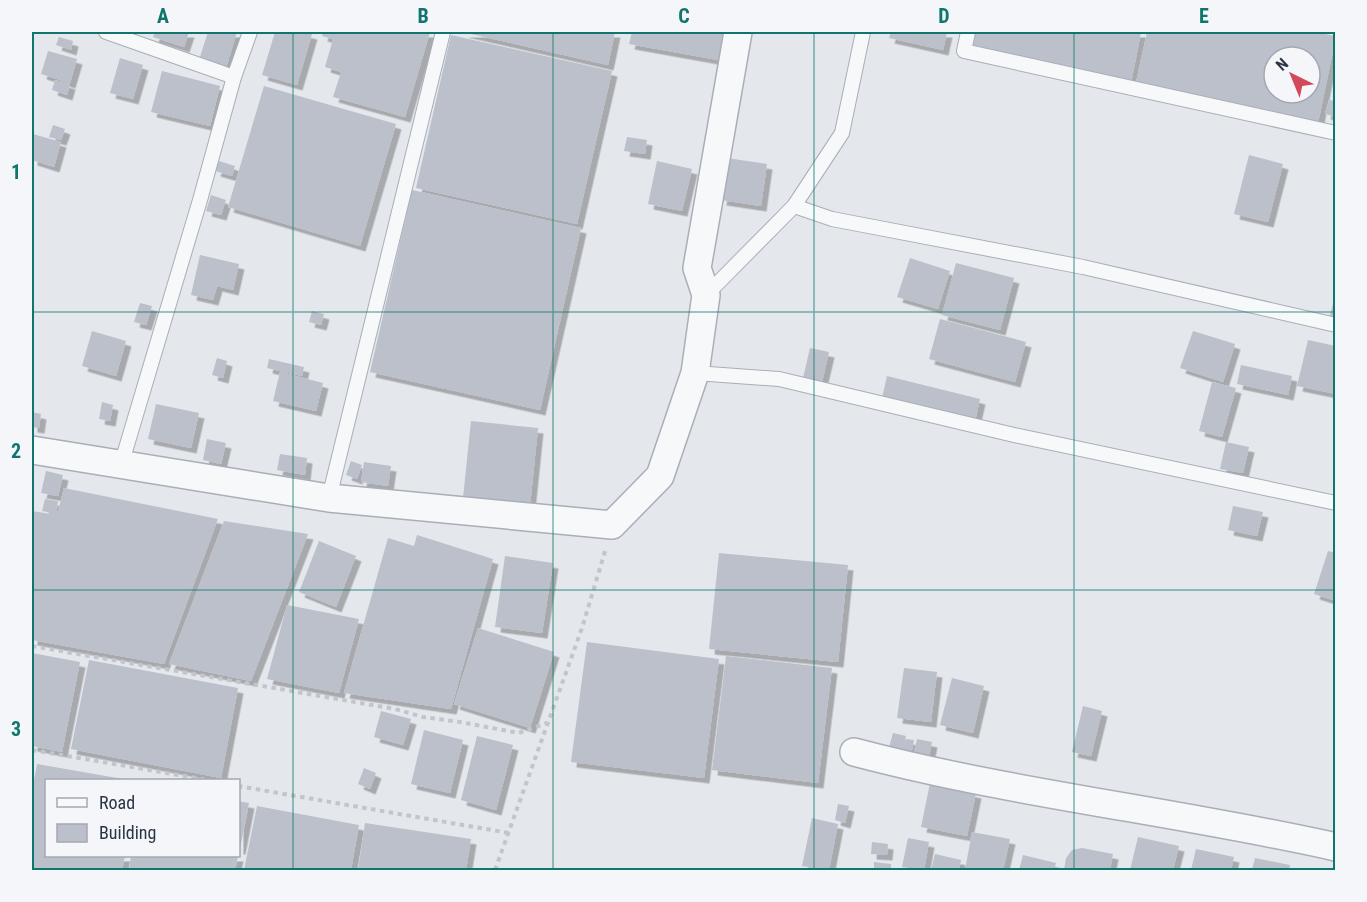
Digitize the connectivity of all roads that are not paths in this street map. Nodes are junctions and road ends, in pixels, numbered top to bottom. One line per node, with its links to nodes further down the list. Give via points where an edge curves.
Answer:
1 (106, 32): 7 (lane)
2 (250, 32): 7 (lane)
3 (443, 32): 15 (lane)
4 (738, 32): 10 (street, via 698,268)
5 (863, 32): 9 (lane, via 842,133)
6 (968, 32): 8 (lane, via 964,51)
7 (234, 77): 14 (lane)
8 (1335, 133)
9 (794, 206): 10 (lane); 11 (lane, via 832,219 1083,267)
10 (706, 295): 12 (street)
11 (1335, 324)
12 (695, 372): 15 (street, via 660,476 612,525); 16 (lane, via 778,380)
13 (32, 450): 14 (street)
14 (121, 465): 15 (street)
15 (329, 498)
16 (1335, 503)
17 (854, 752): 18 (street, via 916,768)
18 (1335, 847)

